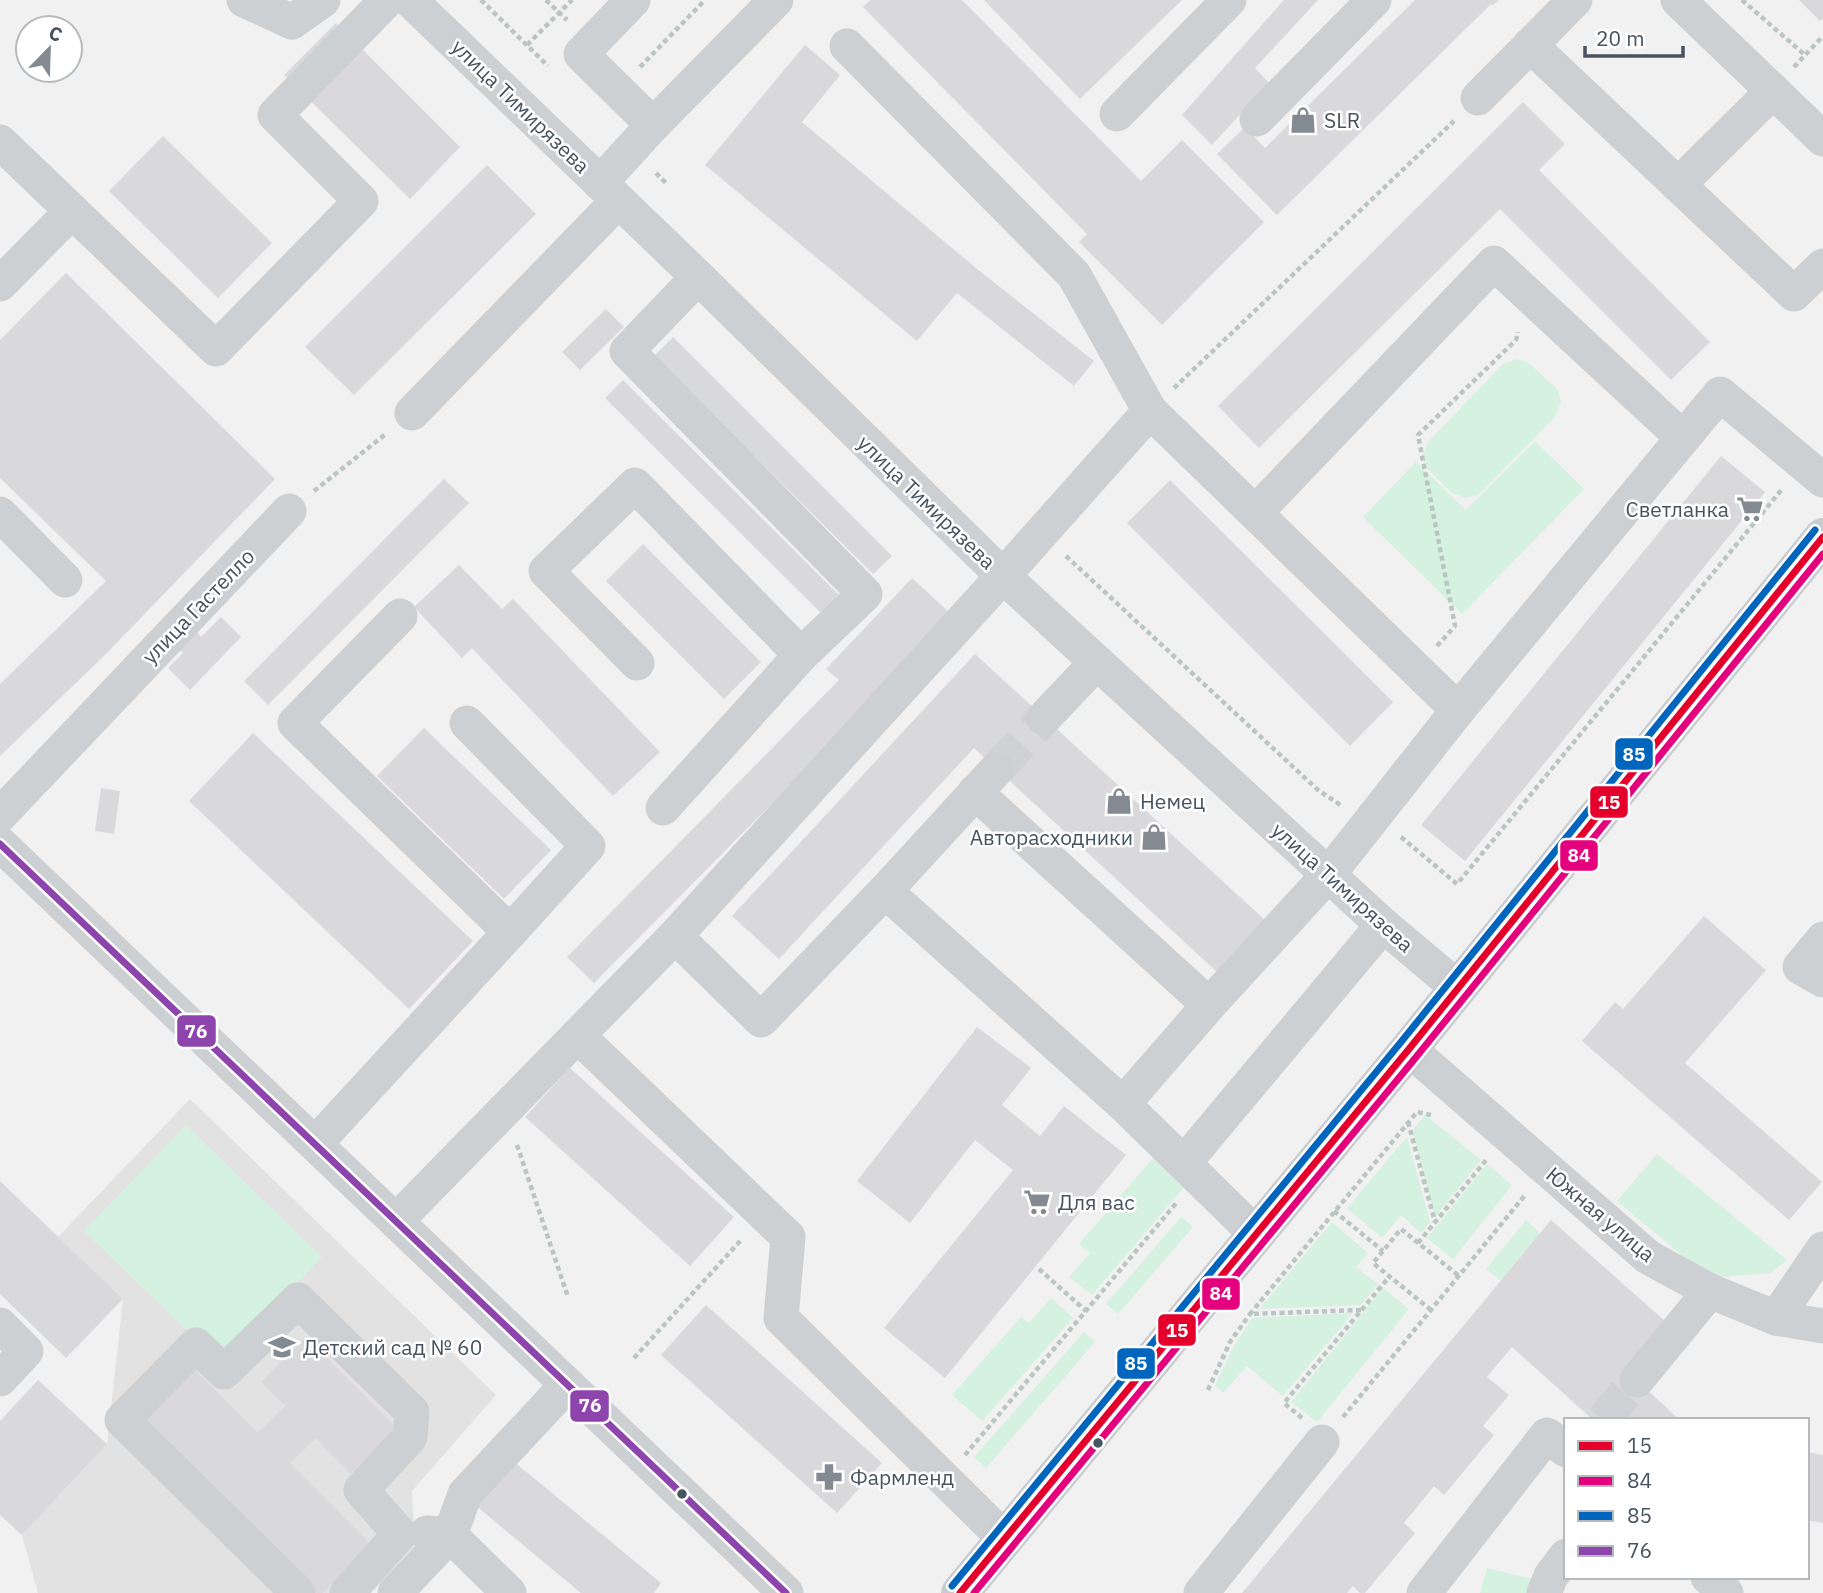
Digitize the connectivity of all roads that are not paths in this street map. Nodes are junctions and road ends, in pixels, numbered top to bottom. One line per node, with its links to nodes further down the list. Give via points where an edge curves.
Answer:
1 (244, 0): 2 (street, via 292,22)
2 (323, 0)
3 (387, 0): 22 (street, via 275,115 361,201 216,349)
4 (410, 0): 21 (street, улица Тимирязева)
5 (633, 0): 17 (street, via 581,54)
6 (776, 0): 17 (street)
7 (1229, 0): 15 (street)
8 (1374, 0): 16 (street)
9 (1575, 0): 12 (street)
10 (1678, 0): 13 (street)
11 (847, 46): 26 (street, via 1074,275)
12 (1530, 46): 14 (street); 20 (street)
13 (1773, 91): 18 (street); 20 (street)
14 (1478, 98)
15 (1117, 114)
16 (1257, 119)
17 (653, 125): 21 (street)
18 (1823, 139)
19 (0, 142): 22 (street)
20 (1678, 185): 23 (street, via 1794,294)
21 (609, 192): 24 (street, улица Тимирязева); 27 (street)
22 (72, 211): 25 (street)
23 (1823, 266)
24 (698, 277): 34 (street, улица Тимирязева); 37 (street, via 626,351 864,594)
25 (0, 284)
26 (1150, 411): 31 (street); 34 (street)
27 (412, 413)
28 (1683, 438): 29 (street, via 1720,394); 31 (street, via 1494,263); 40 (street)
29 (1813, 471)
30 (289, 511): 44 (street, улица Гастелло)
31 (1256, 512): 40 (street)
32 (0, 514): 35 (street)
33 (1823, 537): 53 (main road)
34 (1003, 576): 38 (street, улица Тимирязева); 50 (street)
35 (65, 580)
36 (400, 616): 49 (street, via 295,723)
37 (802, 655): 39 (street, via 635,485 546,571); 43 (street)
38 (1097, 662): 41 (street); 46 (street, улица Тимирязева)
39 (637, 663)
40 (1458, 710): 46 (street)
41 (1044, 718)
42 (467, 723): 49 (street, via 588,846)
43 (663, 808)
44 (0, 815)
45 (0, 844): 58 (street)
46 (1328, 875): 48 (street, улица Тимирязева); 54 (street)
47 (885, 891): 50 (street, via 761,1020); 54 (street, via 986,780); 57 (street)
48 (1383, 925): 53 (street, улица Тимирязева); 59 (street)
49 (510, 932): 58 (street)
50 (675, 936): 55 (street)
51 (1823, 939): 52 (street, via 1800,967)
52 (1823, 980)
53 (1458, 988): 56 (main road)
54 (1209, 1005): 57 (street)
55 (578, 1036): 60 (street); 74 (street, via 788,1237 781,1318)
56 (1409, 1049): 61 (main road); 63 (street, Южная улица, via 1648,1257)
57 (1123, 1104): 59 (street)
58 (315, 1144): 60 (street)
59 (1191, 1170): 61 (street)
60 (396, 1222): 69 (street)
61 (1256, 1234): 74 (main road)
62 (1823, 1249): 64 (street)
63 (1710, 1291): 64 (street, Южная улица); 68 (street)
64 (1776, 1318): 66 (street, Южная улица)
65 (0, 1325): 67 (street, via 26,1351)
66 (1823, 1326)
67 (0, 1379)
68 (1637, 1380)
69 (567, 1385): 73 (street, via 465,1494); 81 (street)
70 (1324, 1440): 83 (street)
71 (1564, 1448): 84 (street, via 1547,1435)
72 (400, 1534): 73 (street); 77 (street, via 361,1490 410,1437 412,1412 298,1300 224,1372 196,1345 122,1420); 78 (street)
73 (450, 1535): 79 (street); 80 (street)
74 (1005, 1539): 82 (main road)
75 (1564, 1558): 85 (street)
76 (1710, 1579): 86 (street)
77 (298, 1593)
78 (347, 1593)
79 (395, 1593)
80 (509, 1593)
81 (786, 1593)
82 (960, 1593)
83 (1201, 1593)
84 (1424, 1593)
85 (1544, 1593)
86 (1726, 1593)

